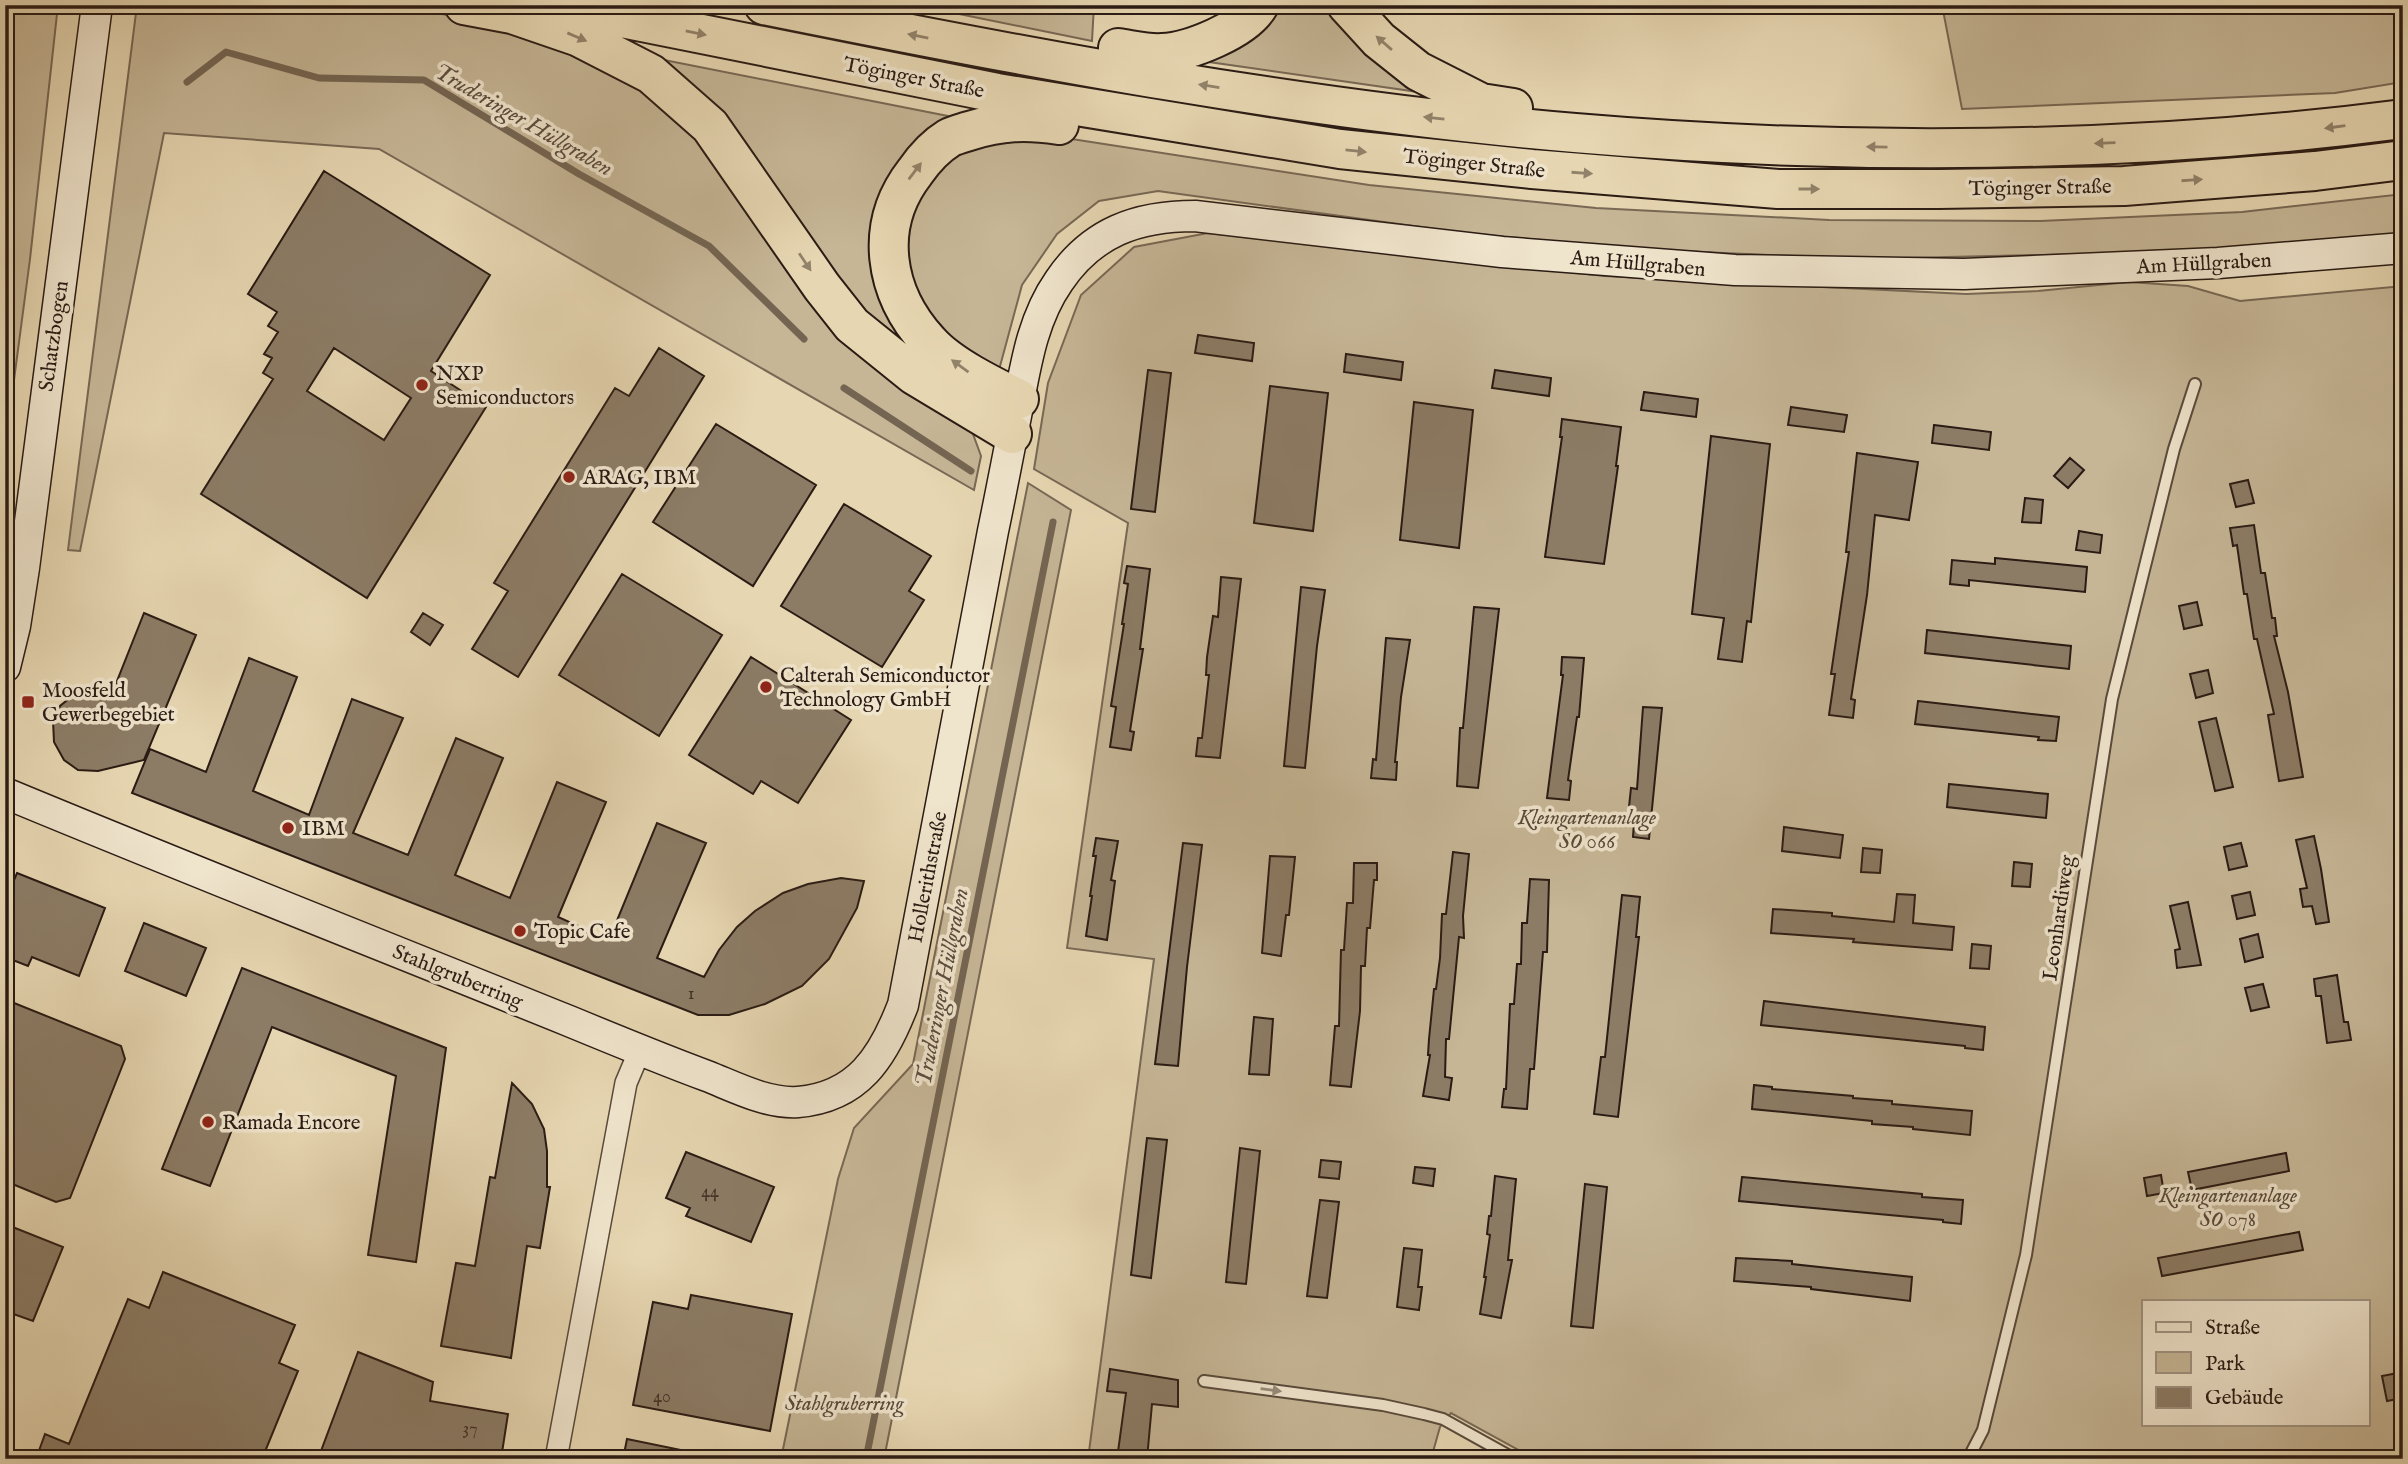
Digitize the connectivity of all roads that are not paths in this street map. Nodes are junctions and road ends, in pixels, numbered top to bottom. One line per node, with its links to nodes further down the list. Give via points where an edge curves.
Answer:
1 (97, 5): 15 (main road, Schatzbogen, via 24,568)
2 (464, 5): 14 (highway, one-way to 14, via 512,14 579,37 650,74 710,126 852,325 914,375)
3 (557, 5): 10 (highway, Töginger Straße, one-way to 10, via 997,93)
4 (764, 5): 7 (highway, Töginger Straße, one-way to 4)
5 (1259, 5): 7 (highway, via 1237,25 1205,43 1161,53 1037,38)
6 (1347, 5): 9 (highway, one-way to 6, via 1542,113 1482,103 1418,71 1379,40)
7 (985, 49): 9 (highway, Töginger Straße, one-way to 7, via 1341,107)
8 (2403, 118): 9 (highway, Töginger Straße, one-way to 9, via 2310,131 2173,141 1937,148 1779,145)
9 (1575, 133)
10 (1288, 141): 11 (highway, Töginger Straße, one-way to 11, via 1532,169 1778,189 2124,186); 14 (highway, one-way to 10, via 977,378 930,344 903,306 890,266 889,223 901,190 925,159 950,137 996,122 1037,121 1223,150)
11 (2403, 160)
12 (2403, 248): 14 (main road, Am Hüllgraben, via 2218,263 1964,274 1735,270 1502,252 1168,216 1137,221 1074,260 1040,311)
13 (2195, 384): 21 (lane, Leonhardiweg, via 2174,449 2112,699 2026,1255 1983,1430)
14 (1016, 417): 17 (main road, Hollerithstraße, via 902,1005 891,1035 873,1065 849,1086 821,1099 794,1102 760,1097)
15 (5, 667)
16 (5, 793): 17 (main road, Stahlgruberring)
17 (640, 1051): 19 (street, via 626,1083)
18 (1204, 1381): 20 (lane, one-way to 20, via 1424,1414 1443,1419)
19 (556, 1459)
20 (1515, 1459)
21 (1968, 1459)

